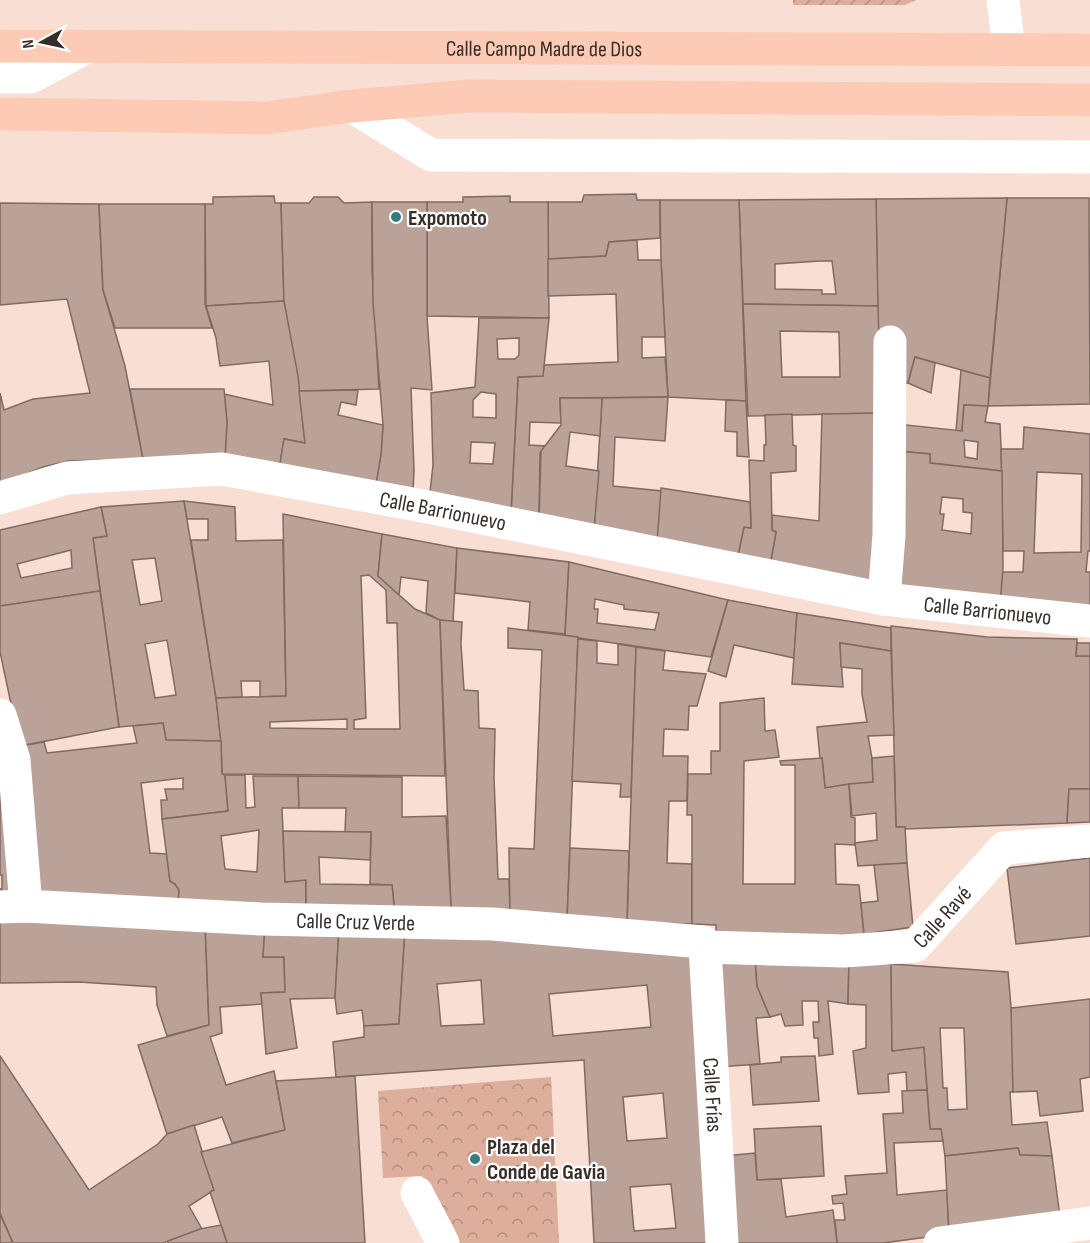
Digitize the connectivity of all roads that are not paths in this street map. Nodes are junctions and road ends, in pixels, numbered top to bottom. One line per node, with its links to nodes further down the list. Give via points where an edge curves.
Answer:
1 (1003, 0): 4 (street)
2 (0, 46): 3 (main road, Calle Campo Madre de Dios)
3 (89, 46): 4 (main road, Calle Campo Madre de Dios); 6 (street, via 31,77)
4 (1009, 50): 5 (main road, Calle Campo Madre de Dios)
5 (1090, 50)
6 (0, 77)
7 (1090, 100): 8 (main road, via 470,96)
8 (351, 106): 9 (main road, via 267,118); 10 (street, via 431,155)
9 (0, 114)
10 (1090, 157)
11 (890, 342): 13 (street, via 889,535)
12 (0, 498): 13 (street, Calle Barrionuevo, via 67,478 222,469)
13 (884, 599): 14 (street, Calle Barrionuevo)
14 (1090, 621)
15 (0, 715): 17 (street, via 14,760)
16 (1090, 841): 18 (street, Calle Ravé, via 1004,848 915,946 844,951)
17 (13, 906): 18 (street, Calle Cruz Verde, via 261,919 492,924 703,942)
18 (705, 947): 22 (street, Calle Frías)
19 (417, 1192): 21 (street)
20 (1090, 1223): 23 (street)
21 (443, 1243)
22 (722, 1243)
23 (940, 1243)

